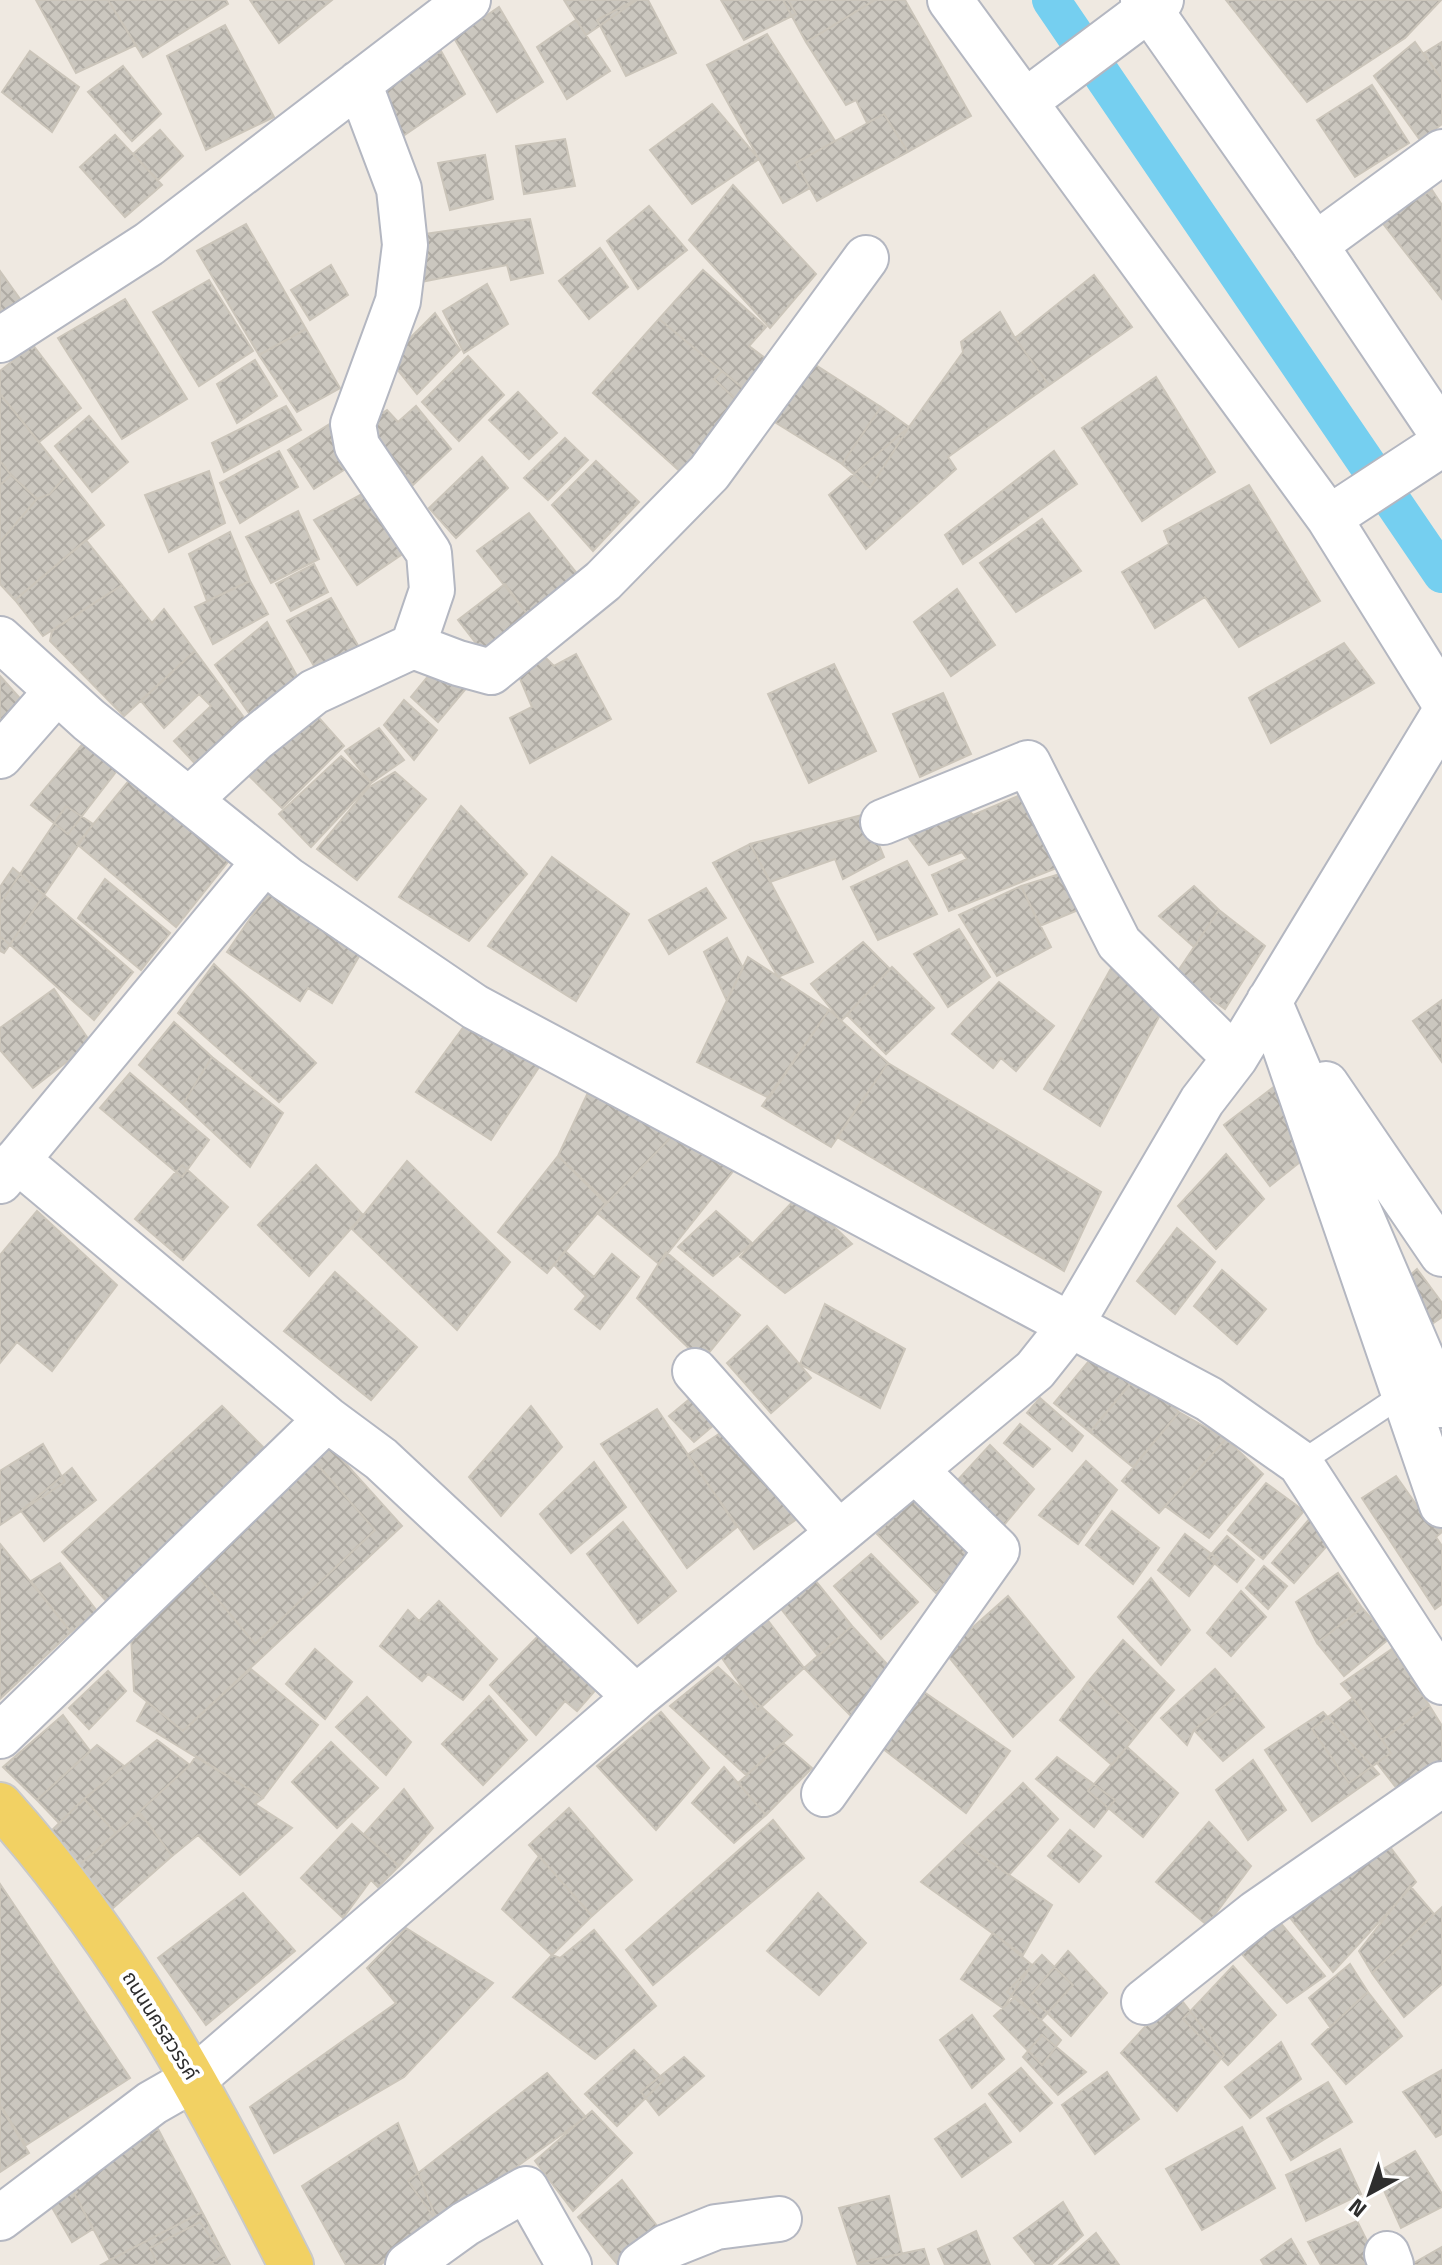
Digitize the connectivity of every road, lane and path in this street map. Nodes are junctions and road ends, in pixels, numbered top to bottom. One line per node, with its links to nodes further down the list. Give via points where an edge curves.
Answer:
1 (468, 0): 4 (street)
2 (950, 0): 5 (street)
3 (1151, 3): 5 (street); 7 (street)
4 (359, 83): 9 (street, via 149,244); 14 (street, via 399,189 405,245 398,301 353,424 357,446 429,553 432,590)
5 (1026, 101): 12 (street)
6 (1442, 152): 7 (street)
7 (1315, 245): 10 (street)
8 (866, 258): 14 (street, via 709,473 603,581 491,672)
9 (0, 340)
10 (1442, 434)
11 (1442, 444): 12 (street)
12 (1329, 518): 16 (street)
13 (0, 639): 15 (street)
14 (413, 646): 19 (street, via 314,692)
15 (57, 691): 18 (street); 19 (street)
16 (1442, 699)
17 (1442, 717): 22 (street)
18 (0, 756)
19 (189, 800): 21 (street)
20 (883, 822): 23 (street, via 1028,763 1119,943)
21 (265, 861): 24 (street); 27 (street, via 475,1007)
22 (1269, 1001): 23 (street); 25 (lane); 26 (street); 30 (street); 34 (street)
23 (1235, 1058): 27 (street, via 1202,1101)
24 (9, 1171): 31 (street)
25 (1442, 1237)
26 (1442, 1254)
27 (1070, 1326): 32 (street, via 1209,1399); 33 (street, via 1035,1370)
28 (1442, 1368): 32 (lane)
29 (695, 1371): 35 (street)
30 (1442, 1405)
31 (327, 1419): 37 (street, via 381,1459); 38 (street)
32 (1300, 1463): 36 (street)
33 (915, 1470): 35 (street); 40 (street, via 997,1550)
34 (1442, 1505)
35 (839, 1533): 37 (street)
36 (1435, 1655)
37 (636, 1697): 43 (street)
38 (0, 1736)
39 (1442, 1784): 42 (street, via 1256,1913)
40 (824, 1794)
41 (0, 1805): 43 (main road, ถนนนครสวรรค์, via 102,1932)
42 (1144, 2002)
43 (194, 2079): 44 (street, via 152,2103); 46 (main road, ถนนนครสวรรค์)
44 (0, 2218)
45 (779, 2219): 49 (street, via 716,2227 666,2247)
46 (291, 2265)
47 (408, 2265): 48 (street, via 526,2189)
48 (569, 2265)
49 (641, 2265)

